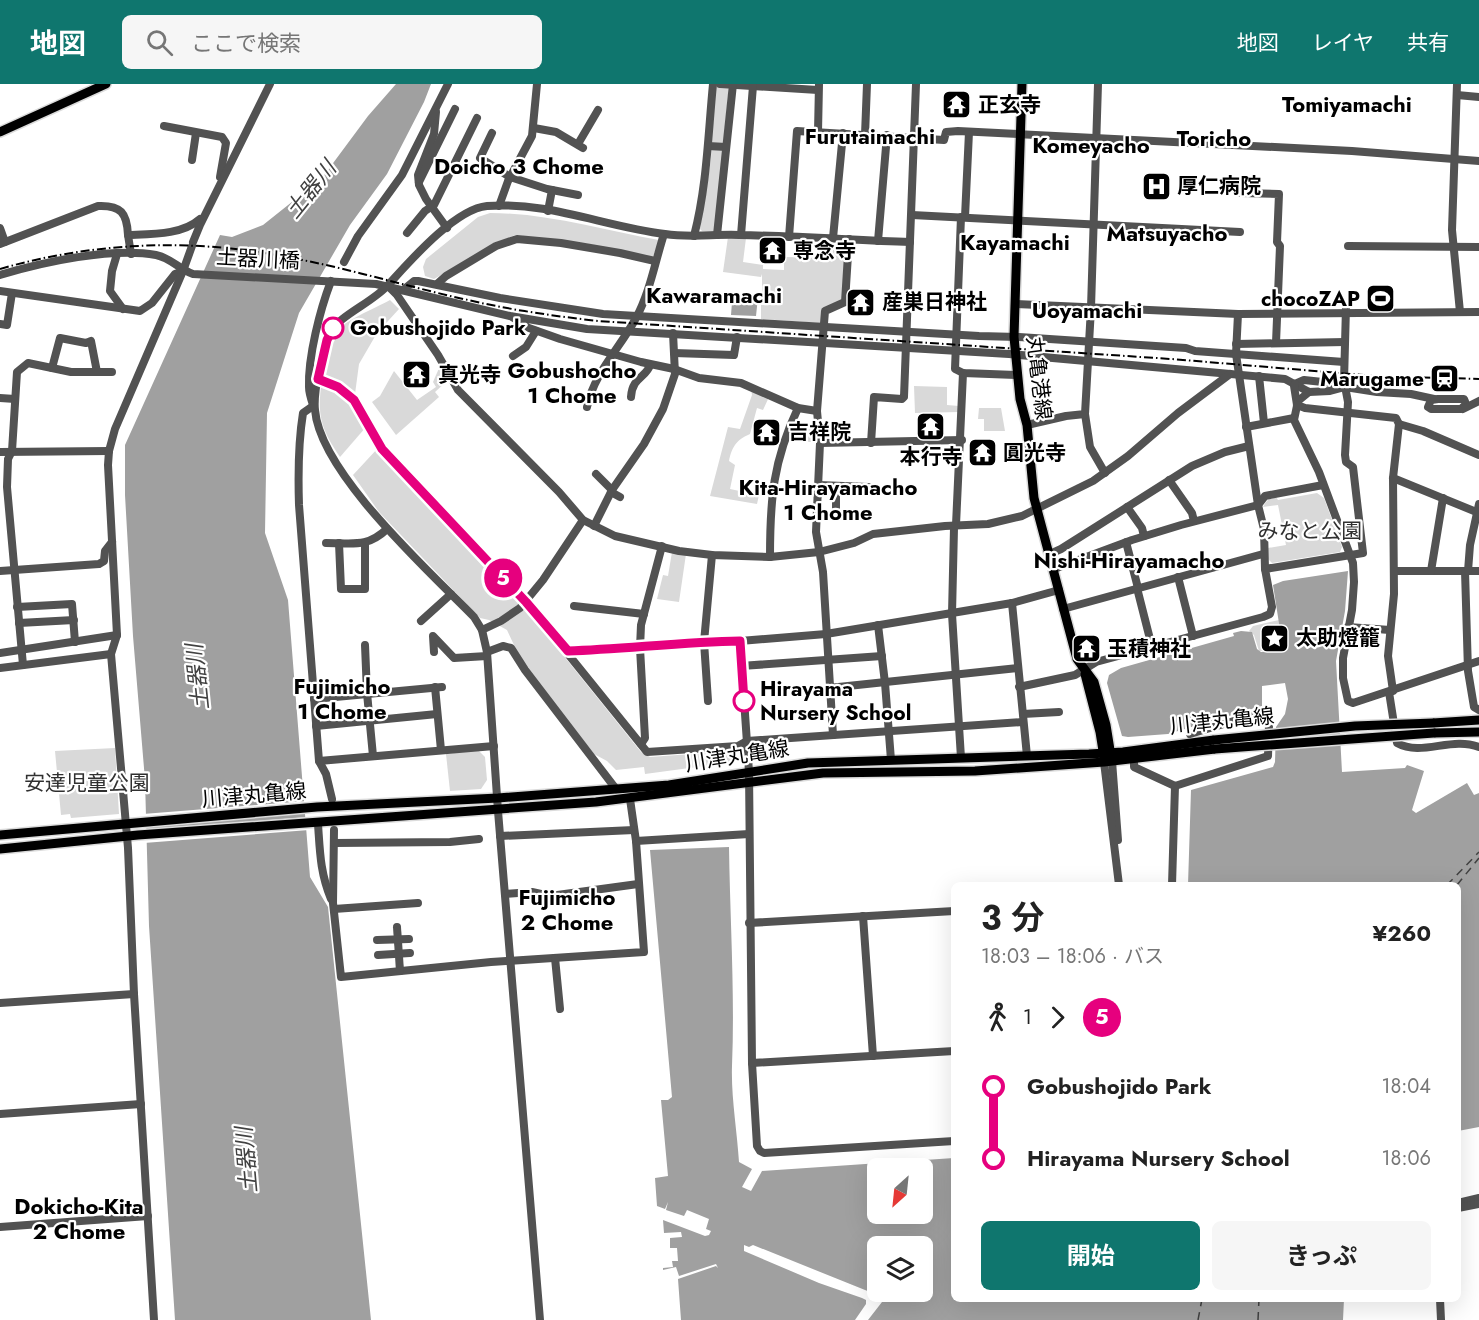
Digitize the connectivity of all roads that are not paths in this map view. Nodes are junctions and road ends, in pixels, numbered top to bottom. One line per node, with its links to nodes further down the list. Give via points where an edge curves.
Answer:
1 (106, 84): 23 (main road)
2 (270, 84): 41 (street)
3 (448, 84): 17 (street)
4 (537, 84): 22 (street)
5 (714, 84): 34 (street)
6 (720, 84): 12 (street)
7 (867, 84): 29 (street)
8 (916, 84): 32 (street)
9 (1023, 84): 31 (main road, 丸亀港線)
10 (1098, 84): 33 (street)
11 (1457, 84): 15 (street)
12 (733, 85): 13 (street); 35 (street)
13 (753, 86): 14 (street); 60 (street)
14 (819, 87): 24 (street)
15 (1457, 95): 16 (street); 36 (street)
16 (1479, 97)
17 (438, 105): 40 (street, via 434,134 420,164); 74 (street, via 402,175)
18 (455, 109): 40 (street)
19 (598, 115): 22 (street, via 581,146 552,127)
20 (477, 118): 45 (street)
21 (164, 126): 26 (street)
22 (534, 128): 39 (street)
23 (0, 132)
24 (818, 132): 28 (street); 62 (street, via 797,131)
25 (969, 132): 31 (street); 32 (street, via 946,132 944,140); 50 (street)
26 (196, 133): 37 (street); 41 (street, via 225,139)
27 (492, 133): 39 (street, via 480,158)
28 (843, 133): 29 (street); 63 (street)
29 (865, 135): 30 (street)
30 (887, 135): 32 (street); 65 (street)
31 (1021, 135): 33 (street); 51 (main road, 丸亀港線)
32 (915, 138): 48 (street)
33 (1096, 139): 36 (street); 52 (street)
34 (708, 146): 35 (street); 61 (street)
35 (726, 147): 59 (street)
36 (1454, 159): 38 (street); 69 (street)
37 (192, 160)
38 (1479, 161)
39 (510, 177): 42 (street); 46 (street)
40 (419, 183): 45 (street)
41 (218, 187): 49 (street)
42 (552, 190): 44 (street); 47 (street)
43 (1241, 193): 90 (street, via 1279,194)
44 (578, 195)
45 (432, 207): 54 (street); 56 (street)
46 (499, 207): 47 (street); 54 (street, via 473,209)
47 (548, 211): 57 (street)
48 (912, 215): 50 (street); 66 (street)
49 (204, 216): 58 (street, via 180,230); 75 (street)
50 (963, 217): 51 (street); 101 (street)
51 (1018, 221): 52 (street); 83 (main road, 丸亀港線)
52 (1093, 224): 55 (street); 85 (street)
53 (0, 228): 67 (street)
54 (447, 228): 79 (street, via 410,260)
55 (1240, 232)
56 (407, 233)
57 (664, 234): 61 (street); 73 (street)
58 (128, 235): 67 (street, via 122,212 110,205 98,206); 72 (street)
59 (717, 235): 60 (street); 61 (street)
60 (741, 235): 62 (street)
61 (694, 236)
62 (789, 237): 63 (street)
63 (833, 238): 64 (street)
64 (849, 239): 65 (street); 95 (street, via 845,302 825,311)
65 (878, 241): 66 (street)
66 (910, 242): 98 (street)
67 (3, 243)
68 (1348, 246): 69 (street)
69 (1452, 247): 70 (street); 87 (street)
70 (1479, 247)
71 (117, 254): 72 (street, 土器川橋); 76 (street, 土器川橋); 84 (street, via 110,291)
72 (130, 254): 75 (street, 土器川橋, via 155,255 176,263)
73 (655, 261): 78 (street, via 518,239 496,246); 92 (street)
74 (344, 262)
75 (183, 271): 77 (street, 土器川橋); 84 (street, via 175,274 152,303 140,311); 157 (street, via 131,388)
76 (0, 275)
77 (331, 281): 79 (street, 土器川橋); 140 (street, via 313,347 308,388)
78 (437, 284): 80 (street, via 416,281); 92 (street, via 551,307)
79 (388, 286): 80 (street, 土器川橋); 127 (street, via 334,327); 177 (street, via 438,354 458,390)
80 (407, 290): 91 (street, 土器川橋)
81 (0, 291): 82 (street)
82 (12, 293): 84 (street); 93 (street, via 7,325)
83 (1016, 304): 85 (street); 103 (main road, 丸亀港線)
84 (123, 309)
85 (1091, 309): 89 (street); 105 (street)
86 (1346, 311): 87 (street); 90 (street); 106 (street)
87 (1460, 312): 88 (street)
88 (1479, 312)
89 (1238, 314): 90 (street); 108 (street)
90 (1277, 315): 107 (street)
91 (510, 316): 94 (street); 96 (street)
92 (637, 316): 95 (street); 97 (street)
93 (0, 324)
94 (548, 324): 97 (street); 100 (street)
95 (823, 327): 98 (street); 104 (street)
96 (536, 331): 100 (street); 115 (street, via 526,347)
97 (628, 331): 99 (street); 112 (street)
98 (907, 332): 101 (street); 109 (street)
99 (673, 333): 102 (street); 111 (street)
100 (545, 334): 112 (street)
101 (956, 335): 103 (street); 110 (street)
102 (737, 337): 104 (street); 111 (street, via 734,355)
103 (1014, 337): 105 (street); 113 (main road, 丸亀港線)
104 (822, 341): 109 (street); 144 (street)
105 (1089, 341): 114 (street); 116 (street)
106 (1345, 342): 107 (street); 117 (street)
107 (1276, 343): 108 (street)
108 (1236, 344): 114 (street)
109 (906, 347): 110 (street); 153 (street, via 904,397 874,397)
110 (955, 350): 113 (street); 123 (street, via 955,369)
111 (674, 353): 120 (street)
112 (612, 354): 118 (street); 139 (street, via 589,395)
113 (1014, 354): 116 (street); 125 (main road, 丸亀港線)
114 (1236, 354): 117 (street); 124 (street)
115 (513, 356)
116 (1087, 361): 124 (street); 146 (street)
117 (1344, 362): 129 (street)
118 (650, 365): 120 (street); 132 (street, via 637,380)
119 (52, 368): 121 (street); 121 (street, via 60,338 91,341); 134 (street, via 28,363 17,372)
120 (674, 369): 141 (street, via 699,378 741,383); 168 (street, via 663,409)
121 (97, 372): 122 (street)
122 (112, 372)
123 (963, 373): 125 (street); 152 (street)
124 (1234, 374): 126 (street); 151 (street); 160 (street)
125 (1016, 375): 149 (main road, 丸亀港線)
126 (1259, 376): 128 (street); 148 (street)
127 (318, 379): 140 (street); 207 (street, via 338,387 354,400 382,449)
128 (1296, 384): 129 (street, via 1304,380); 130 (street); 138 (street)
129 (1345, 387): 130 (street); 131 (street); 145 (street)
130 (1309, 392): 138 (street)
131 (1404, 394): 135 (street); 142 (street)
132 (631, 397)
133 (0, 398): 134 (street)
134 (15, 399): 156 (street)
135 (1434, 399): 136 (street); 142 (street, via 1428,403)
136 (1464, 399): 137 (street); 143 (street)
137 (1479, 400): 143 (street)
138 (1296, 405): 145 (street); 147 (street)
139 (587, 407)
140 (314, 408): 181 (street, via 326,447); 251 (street, via 303,414 297,471)
141 (798, 408): 144 (street); 194 (street, via 786,434 773,482)
142 (1429, 409): 143 (street)
143 (1463, 409)
144 (817, 411): 154 (street)
145 (1347, 411): 150 (street, via 1396,418); 192 (street, via 1346,462 1353,467 1363,553)
146 (1085, 414): 149 (street); 160 (street, via 1090,447)
147 (1294, 418): 148 (street); 165 (street)
148 (1264, 423): 151 (street)
149 (1027, 424): 174 (main road, 丸亀港線)
150 (1399, 424): 159 (street); 162 (street)
151 (1246, 427): 155 (street)
152 (962, 440): 153 (street); 179 (street)
153 (871, 442): 154 (street)
154 (820, 443): 164 (street)
155 (1249, 446): 163 (street, via 1192,466); 172 (street)
156 (12, 451): 157 (street); 158 (street); 197 (street, via 7,487)
157 (109, 451): 183 (street)
158 (0, 452)
159 (1479, 455)
160 (1105, 472): 174 (street)
161 (596, 474): 168 (street)
162 (1393, 478): 170 (street); 199 (street)
163 (1169, 480): 173 (street); 178 (street)
164 (819, 485): 166 (street); 189 (street)
165 (1323, 485): 172 (street, via 1265,496); 192 (street)
166 (836, 486): 167 (street); 175 (street)
167 (868, 487)
168 (612, 491): 169 (street); 180 (street)
169 (620, 497)
170 (1443, 498): 176 (street); 200 (street)
171 (1479, 504): 176 (street)
172 (1258, 505): 178 (street); 191 (street, via 1264,529)
173 (1127, 507): 182 (street); 190 (street)
174 (1036, 509): 179 (street, via 998,522); 190 (main road, 丸亀港線)
175 (836, 511)
176 (1479, 513): 201 (street)
177 (583, 520): 180 (street); 207 (street)
178 (1194, 521): 182 (street)
179 (956, 525): 189 (street, via 873,534); 213 (street)
180 (594, 526): 188 (street, via 615,537)
181 (387, 529): 187 (street); 206 (street)
182 (1144, 536): 184 (street)
183 (112, 542): 197 (street, via 99,564); 222 (street)
184 (1126, 542): 195 (street); 204 (street)
185 (326, 543): 186 (street)
186 (339, 543): 187 (street); 187 (street, via 340,590 365,589)
187 (365, 543)
188 (662, 546): 193 (street); 212 (street)
189 (819, 552): 194 (street); 221 (street)
190 (1050, 554): 195 (main road, 丸亀港線)
191 (1263, 554): 196 (street); 203 (street)
192 (1349, 554): 196 (street); 218 (street, via 1354,582)
193 (712, 555): 194 (street); 226 (street)
194 (770, 557)
195 (1054, 569): 205 (main road, 丸亀港線)
196 (1265, 569): 223 (street, via 1272,607 1269,614)
197 (15, 570): 198 (street); 210 (street)
198 (0, 571)
199 (1395, 571): 200 (street); 220 (street)
200 (1431, 571): 201 (street)
201 (1466, 571): 202 (street); 239 (street)
202 (1479, 571)
203 (1178, 577): 204 (street); 223 (street)
204 (1137, 588): 211 (street); 228 (street)
205 (1059, 590): 208 (street); 211 (main road, 丸亀港線)
206 (452, 594): 215 (street); 219 (street)
207 (526, 602): 219 (street); 231 (street)
208 (1012, 603): 213 (street); 243 (street)
209 (574, 606): 212 (street)
210 (17, 607): 214 (street, via 72,604); 216 (street)
211 (1063, 609): 244 (main road, 丸亀港線)
212 (644, 614): 229 (street)
213 (952, 614): 217 (street); 245 (street)
214 (74, 620): 216 (street); 225 (street)
215 (421, 621)
216 (19, 623): 230 (street)
217 (878, 625): 221 (street); 236 (street)
218 (1348, 627): 220 (street); 249 (street, via 1343,678 1348,701)
219 (482, 630): 235 (street)
220 (1390, 630): 249 (street)
221 (826, 634): 224 (street); 237 (street)
222 (117, 635): 225 (street); 234 (street)
223 (1193, 636): 228 (street)
224 (740, 641): 226 (street); 241 (street)
225 (75, 642): 230 (street)
226 (704, 642): 229 (street); 252 (street)
227 (365, 645): 250 (street)
228 (1152, 647): 244 (street)
229 (640, 648): 231 (street); 267 (street, via 645,738)
230 (22, 650): 233 (street); 240 (street)
231 (568, 651): 267 (street)
232 (434, 652): 235 (street, via 433,636 454,658)
233 (0, 653)
234 (111, 654): 240 (street); 286 (street)
235 (487, 654): 269 (street); 281 (street, via 503,646 511,648)
236 (882, 656): 237 (street); 246 (street)
237 (827, 659): 241 (street); 248 (street)
238 (1479, 662): 239 (street)
239 (1468, 664): 249 (street); 253 (street, via 1474,708)
240 (23, 665): 242 (street)
241 (741, 666): 266 (street)
242 (0, 668)
243 (1018, 668): 245 (street); 247 (street)
244 (1083, 669): 247 (street, via 1075,675); 274 (main road, 丸亀港線, via 1094,682 1106,725)
245 (956, 675): 246 (street); 260 (street)
246 (885, 683): 248 (street); 262 (street)
247 (1019, 687): 256 (street)
248 (829, 688): 265 (street)
249 (1391, 692): 270 (street, via 1400,745 1418,748 1456,743)
250 (367, 694): 251 (street); 255 (street, via 438,687); 258 (street)
251 (314, 699): 259 (street)
252 (708, 701)
253 (1479, 710)
254 (1059, 712): 256 (street)
255 (437, 714): 258 (street); 271 (street)
256 (1023, 718): 260 (street); 273 (street)
257 (1479, 720): 261 (main road, 川津丸亀線)
258 (369, 721): 259 (street); 272 (street)
259 (316, 726): 278 (street)
260 (959, 726): 262 (street); 275 (street)
261 (1433, 728): 263 (main road, 川津丸亀線); 268 (main road, 川津丸亀線, bridge, via 1355,726)
262 (890, 731): 265 (street); 277 (street)
263 (1479, 732)
264 (1190, 734): 280 (street, via 1254,715 1269,725 1268,756)
265 (833, 735): 266 (street)
266 (747, 741): 267 (street, via 738,746 647,752); 279 (street)
267 (640, 744)
268 (1215, 745): 274 (main road, 川津丸亀線); 276 (main road, 川津丸亀線)
269 (494, 746): 271 (street); 282 (street)
270 (1479, 747)
271 (441, 750): 272 (street)
272 (373, 756): 278 (street)
273 (1028, 756): 274 (main road, 川津丸亀線); 275 (main road, 川津丸亀線)
274 (1107, 757): 276 (main road, 川津丸亀線); 279 (main road, 川津丸亀線, via 975,771); 298 (street)
275 (961, 758): 277 (main road, 川津丸亀線)
276 (1134, 759): 280 (street, via 1134,767)
277 (891, 760): 279 (main road, 川津丸亀線, via 808,763)
278 (319, 761): 283 (street)
279 (748, 776): 281 (main road, 川津丸亀線); 284 (main road, 川津丸亀線); 290 (street)
280 (1175, 786): 299 (street)
281 (616, 789): 282 (main road, 川津丸亀線)
282 (498, 798): 285 (street); 286 (main road, 川津丸亀線, via 317,807)
283 (332, 799)
284 (630, 799): 285 (main road, 川津丸亀線); 289 (street)
285 (498, 811): 287 (main road, 川津丸亀線); 292 (street)
286 (125, 824): 291 (main road, 川津丸亀線); 293 (street)
287 (318, 824): 293 (main road, 川津丸亀線); 303 (street, via 320,865)
288 (334, 830): 296 (street)
289 (633, 830): 292 (street); 295 (street)
290 (749, 834): 295 (street); 306 (street)
291 (0, 835)
292 (500, 836): 301 (street)
293 (127, 837): 297 (main road, 川津丸亀線); 317 (street)
294 (479, 839): 296 (street)
295 (636, 841): 300 (street)
296 (335, 843): 303 (street)
297 (0, 849)
298 (1119, 882)
299 (1172, 882)
300 (638, 884): 301 (street, via 550,896 532,892); 314 (street, via 644,952)
301 (506, 894): 315 (street)
302 (418, 903): 303 (street)
303 (333, 906): 316 (street, via 341,977)
304 (951, 911): 305 (street)
305 (863, 916): 306 (street); 321 (street)
306 (750, 922): 322 (street)
307 (397, 927): 308 (street)
308 (398, 939): 309 (street); 310 (street); 312 (street)
309 (409, 939)
310 (377, 940)
311 (410, 953): 312 (street)
312 (399, 954): 313 (street); 316 (street)
313 (378, 955)
314 (555, 958): 315 (street); 319 (street)
315 (511, 962): 316 (street); 334 (street)
316 (400, 971)
317 (134, 994): 318 (street); 323 (street)
318 (0, 1003)
319 (560, 1009)
320 (951, 1051): 321 (street)
321 (873, 1056): 322 (street)
322 (752, 1063): 325 (street, via 757,1146 764,1153)
323 (141, 1104): 324 (street); 330 (street)
324 (0, 1114)
325 (951, 1141)
326 (1479, 1198): 327 (street)
327 (1461, 1202)
328 (1479, 1204): 329 (street)
329 (1461, 1207)
330 (148, 1216): 331 (street); 333 (street)
331 (0, 1227)
332 (1440, 1302): 335 (street)
333 (154, 1320)
334 (540, 1320)
335 (1441, 1320)

